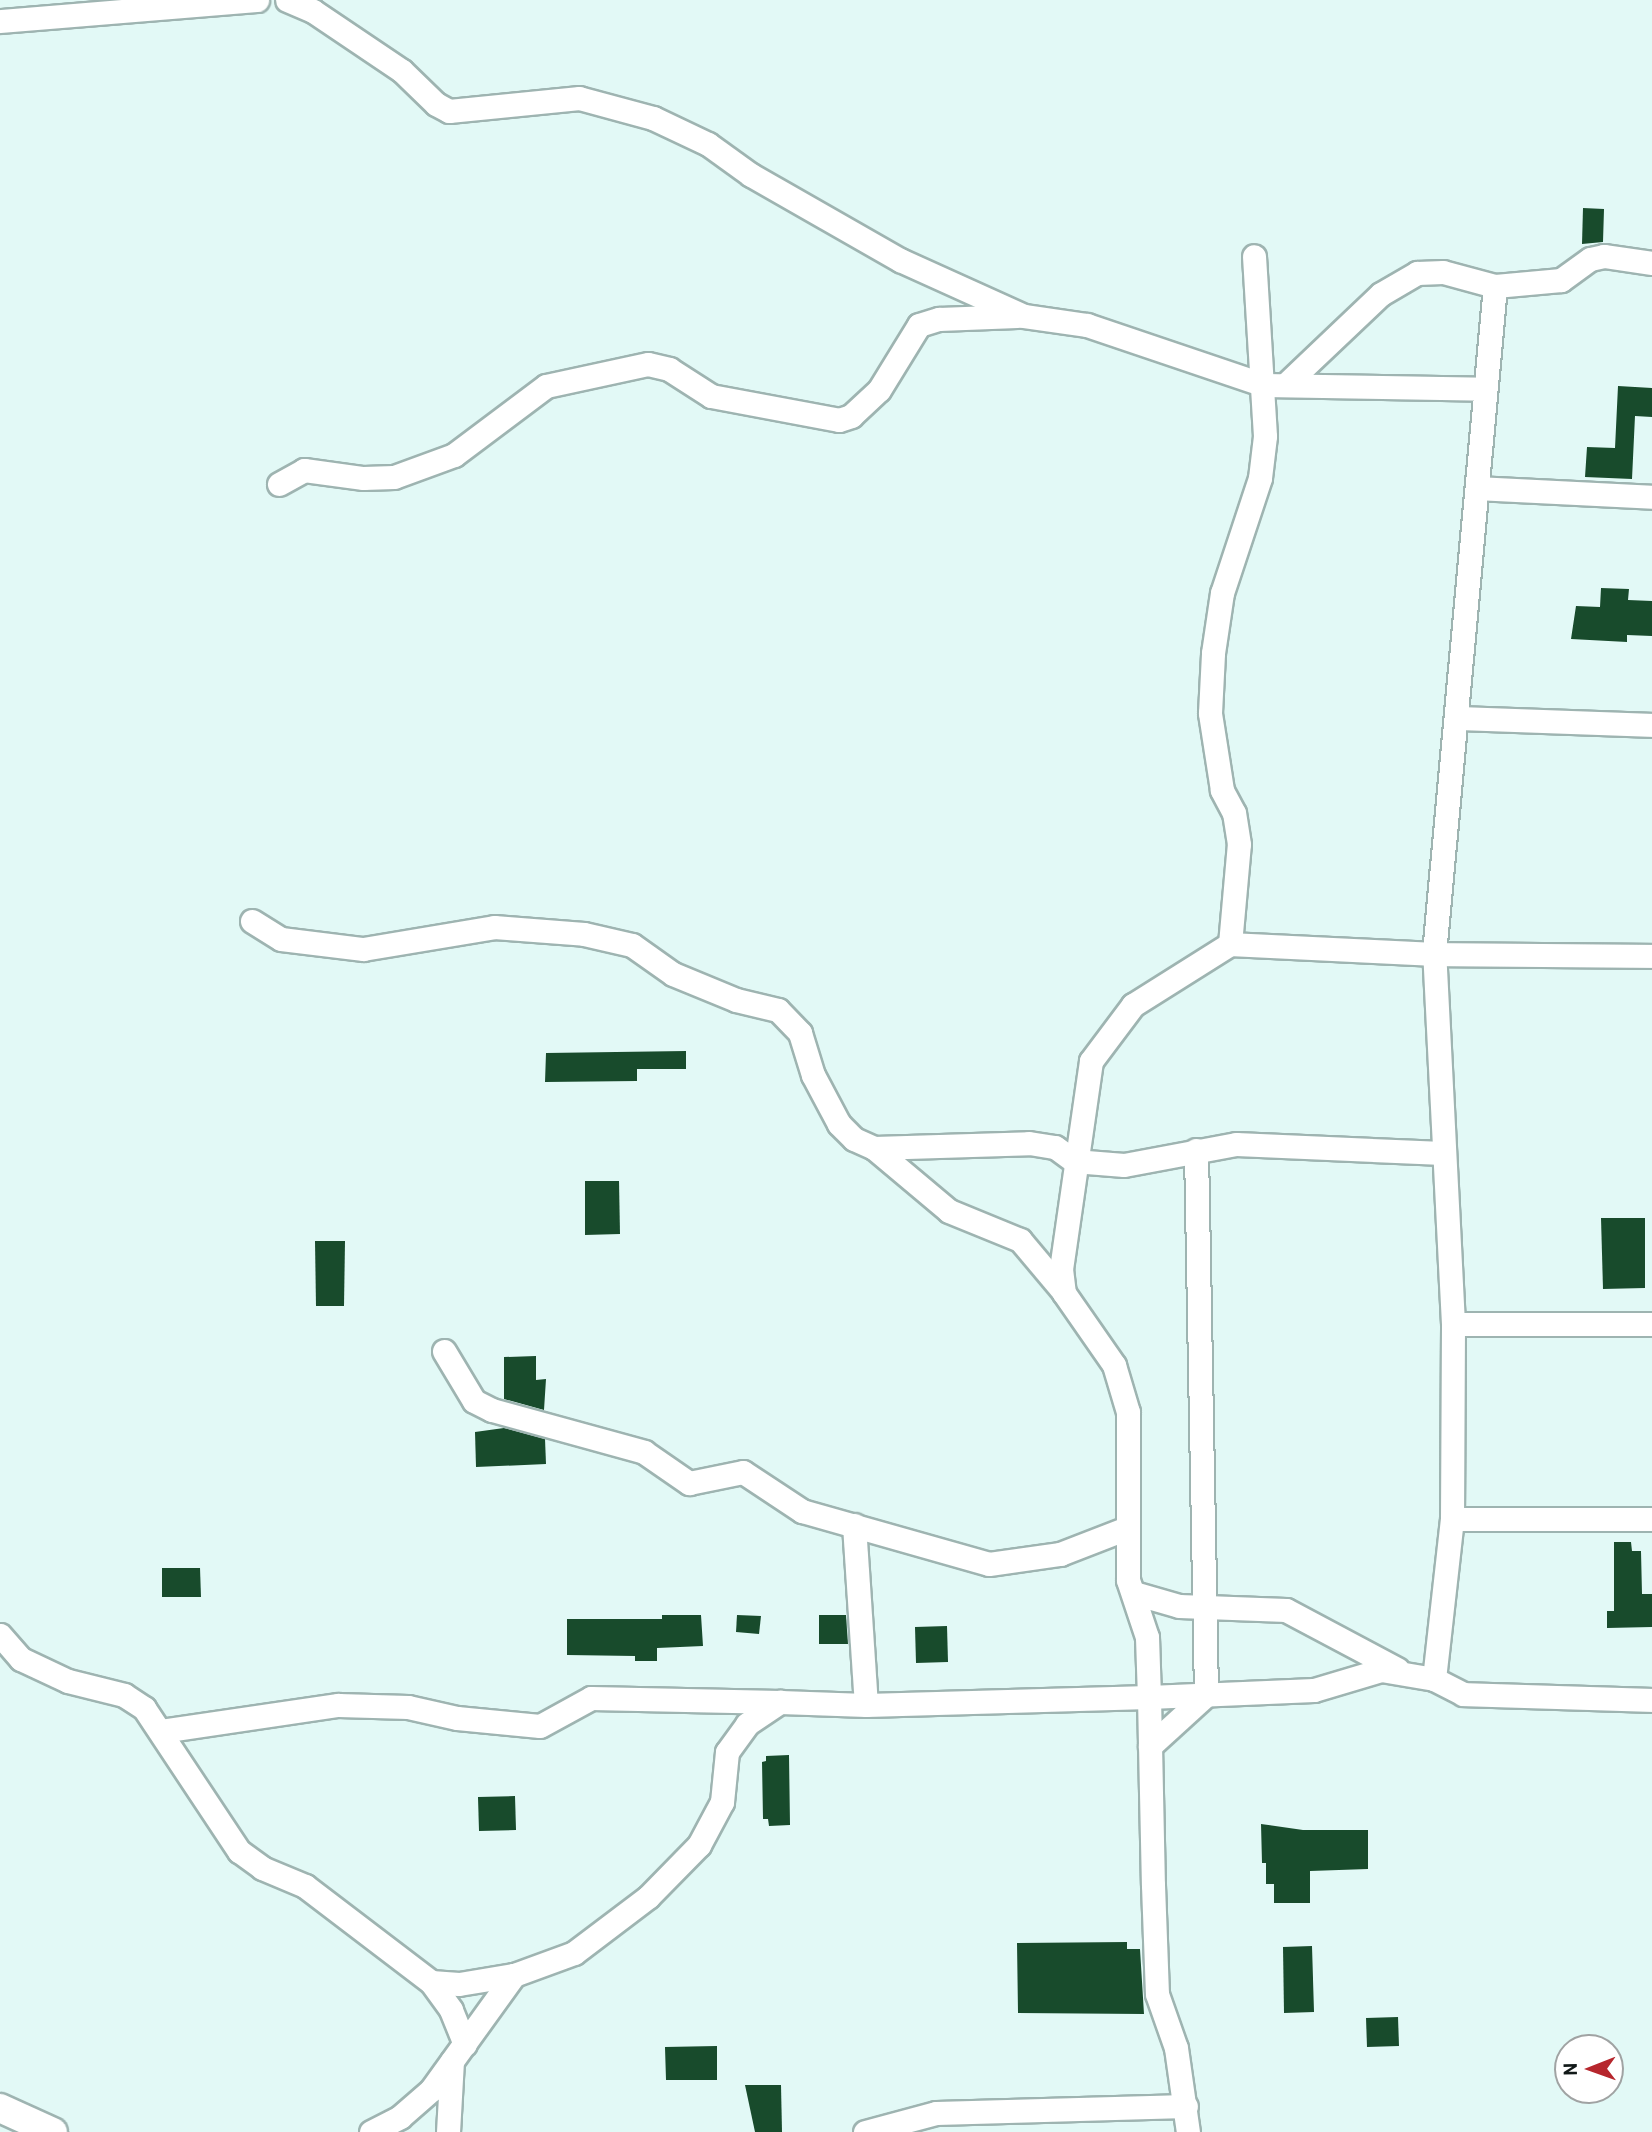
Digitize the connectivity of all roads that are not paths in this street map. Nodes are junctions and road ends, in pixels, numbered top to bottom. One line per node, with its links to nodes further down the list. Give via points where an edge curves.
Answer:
1 (257, 0): 3 (street)
2 (287, 0): 7 (street, via 313,11 402,71 449,111 466,113 579,98 653,118 708,144 751,175 900,260)
3 (0, 20)
4 (1254, 257): 8 (street)
5 (1652, 263): 6 (street, via 1604,256 1590,259 1561,280)
6 (1495, 286): 8 (street, via 1443,272 1417,274 1381,294); 9 (street)
7 (1024, 316): 8 (street, via 1087,325); 10 (street, via 939,319 919,325 879,390 851,416 839,420 711,396 669,369 648,364 546,386 454,455 394,477 304,470)
8 (1274, 385): 9 (street); 16 (street, via 1260,478 1223,593 1213,653 1210,713 1222,790 1234,813 1239,844)
9 (1485, 389): 11 (street)
10 (279, 484)
11 (1477, 488): 12 (street); 13 (street)
12 (1652, 498)
13 (1456, 718): 14 (street); 17 (street)
14 (1652, 725)
15 (252, 921): 19 (street, via 281,939 363,949 494,927 584,934 632,945 673,974 736,1000 778,1010 800,1033 813,1075 839,1124 854,1139)
16 (1230, 944): 17 (street); 22 (street, via 1133,1005 1091,1061)
17 (1434, 954): 18 (street); 21 (street)
18 (1652, 957)
19 (874, 1148): 22 (street, via 1029,1143 1055,1147); 23 (street, via 949,1210 1020,1240)
20 (1196, 1150): 21 (street, via 1236,1144); 22 (street, via 1136,1164); 32 (street)
21 (1443, 1153): 24 (street)
22 (1074, 1161): 23 (street, via 1061,1269)
23 (1064, 1293): 30 (street, via 1121,1381 1131,1444)
24 (1453, 1324): 25 (street); 27 (street)
25 (1652, 1324)
26 (444, 1351): 29 (street, via 474,1401 492,1410 644,1452 689,1483 743,1472 802,1511)
27 (1452, 1519): 28 (street); 35 (street)
28 (1652, 1520)
29 (854, 1525): 30 (street, via 989,1564 1060,1554); 40 (street)
30 (1127, 1528): 31 (street, via 1128,1580)
31 (1134, 1593): 32 (street, via 1166,1605); 37 (street, via 1147,1637)
32 (1200, 1604): 34 (street, via 1286,1609); 36 (street)
33 (0, 1635): 41 (street, via 21,1659 68,1681 124,1695 144,1708)
34 (1400, 1671): 35 (street); 36 (street, via 1364,1673 1314,1690)
35 (1434, 1679): 38 (street, via 1463,1694)
36 (1206, 1695): 37 (street); 42 (street)
37 (1149, 1697): 40 (street); 42 (street)
38 (1652, 1700)
39 (780, 1702): 40 (street); 41 (street, via 591,1698 540,1726 457,1718 408,1707 338,1705); 43 (street, via 747,1724 727,1752 722,1802 699,1845 648,1897 574,1954)
40 (866, 1705)
41 (160, 1731): 44 (street, via 239,1851 262,1868 305,1886)
42 (1150, 1746): 46 (street, via 1157,1994 1176,2048)
43 (514, 1975): 44 (street, via 459,1984); 45 (street)
44 (431, 1982): 45 (street, via 451,2010)
45 (458, 2052): 51 (street, via 400,2118); 52 (street)
46 (1186, 2106): 49 (street, via 936,2113); 53 (street)
47 (0, 2108): 48 (street)
48 (29, 2126): 50 (street)
49 (870, 2131)
50 (53, 2132)
51 (371, 2132)
52 (448, 2132)
53 (1188, 2132)

